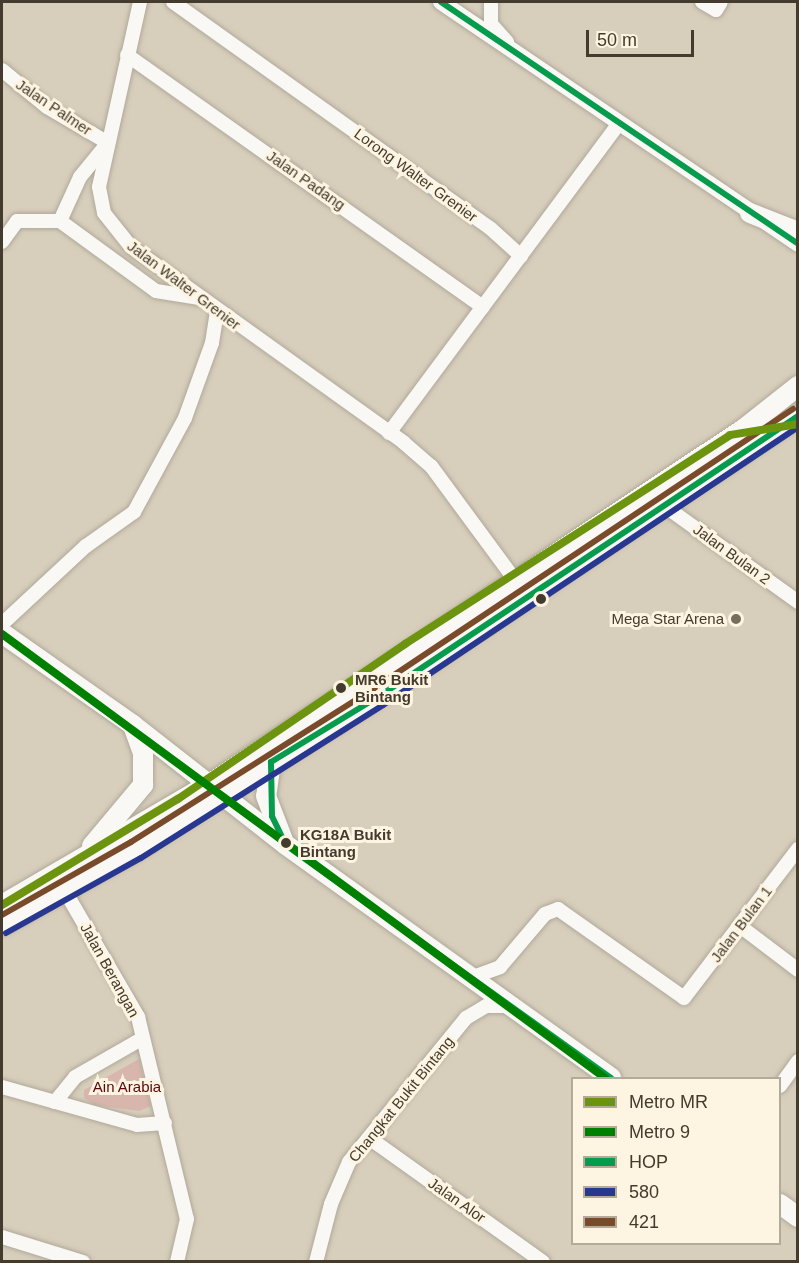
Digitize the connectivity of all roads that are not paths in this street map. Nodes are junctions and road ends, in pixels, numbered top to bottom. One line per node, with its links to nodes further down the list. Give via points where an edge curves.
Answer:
1 (140, 2): 7 (street, Jalan Walter Grenier)
2 (173, 2): 17 (street, Lorong Walter Grenier, via 490,228)
3 (441, 2): 8 (street)
4 (491, 2): 8 (street, via 491,24)
5 (702, 2): 6 (street, via 716,10)
6 (721, 2)
7 (127, 54): 11 (street, Jalan Walter Grenier); 19 (street, Jalan Padang)
8 (521, 56): 10 (street)
9 (2, 70): 11 (street, Jalan Palmer, via 47,107)
10 (619, 123): 12 (street); 17 (street)
11 (108, 142): 13 (street, via 80,177); 18 (street, Jalan Walter Grenier, via 99,187 104,213 131,247)
12 (750, 213): 14 (main road); 16 (street)
13 (60, 221): 15 (street, via 17,221); 18 (street, via 156,291)
14 (798, 232)
15 (2, 242)
16 (798, 244)
17 (521, 256): 19 (street)
18 (199, 298): 20 (street, Jalan Walter Grenier)
19 (483, 308): 23 (street)
20 (217, 311): 23 (street, Jalan Walter Grenier); 27 (street, via 212,344 185,418 134,512 86,546)
21 (798, 386): 25 (main road, via 745,428)
22 (798, 416): 24 (main road)
23 (389, 433): 25 (street, Jalan Walter Grenier, via 430,466)
24 (666, 507): 26 (street, Jalan Bulan 2); 30 (main road)
25 (515, 580): 31 (main road)
26 (798, 602)
27 (2, 624)
28 (2, 633): 29 (main road)
29 (133, 724): 31 (main road); 34 (main road, via 142,753 143,785)
30 (271, 762): 31 (main road); 32 (main road, via 266,796)
31 (218, 789): 32 (main road); 34 (main road); 35 (main road)
32 (286, 845): 40 (main road)
33 (798, 849): 38 (street, Jalan Bulan 1)
34 (84, 856): 36 (main road)
35 (65, 891): 37 (main road); 42 (street, Jalan Berangan, via 138,1017)
36 (2, 905)
37 (2, 925)
38 (740, 926): 39 (street); 40 (street, Jalan Bulan 1, via 684,998 558,909 545,914 500,967)
39 (798, 970)
40 (473, 977): 41 (main road)
41 (510, 1006): 44 (main road); 49 (street, Changkat Bukit Bintang, via 486,1006 466,1018)
42 (143, 1038): 47 (street, via 75,1077); 48 (street, Jalan Berangan)
43 (798, 1061): 45 (street)
44 (610, 1077)
45 (781, 1085)
46 (2, 1087): 47 (street)
47 (56, 1102): 48 (street, via 137,1125)
48 (165, 1123): 54 (street, Jalan Berangan, via 187,1219)
49 (372, 1140): 55 (street, Changkat Bukit Bintang, via 344,1172); 56 (street, Jalan Alor)
50 (781, 1205): 51 (main road)
51 (798, 1217)
52 (2, 1239): 53 (street)
53 (83, 1262)
54 (177, 1262)
55 (316, 1262)
56 (543, 1262)

